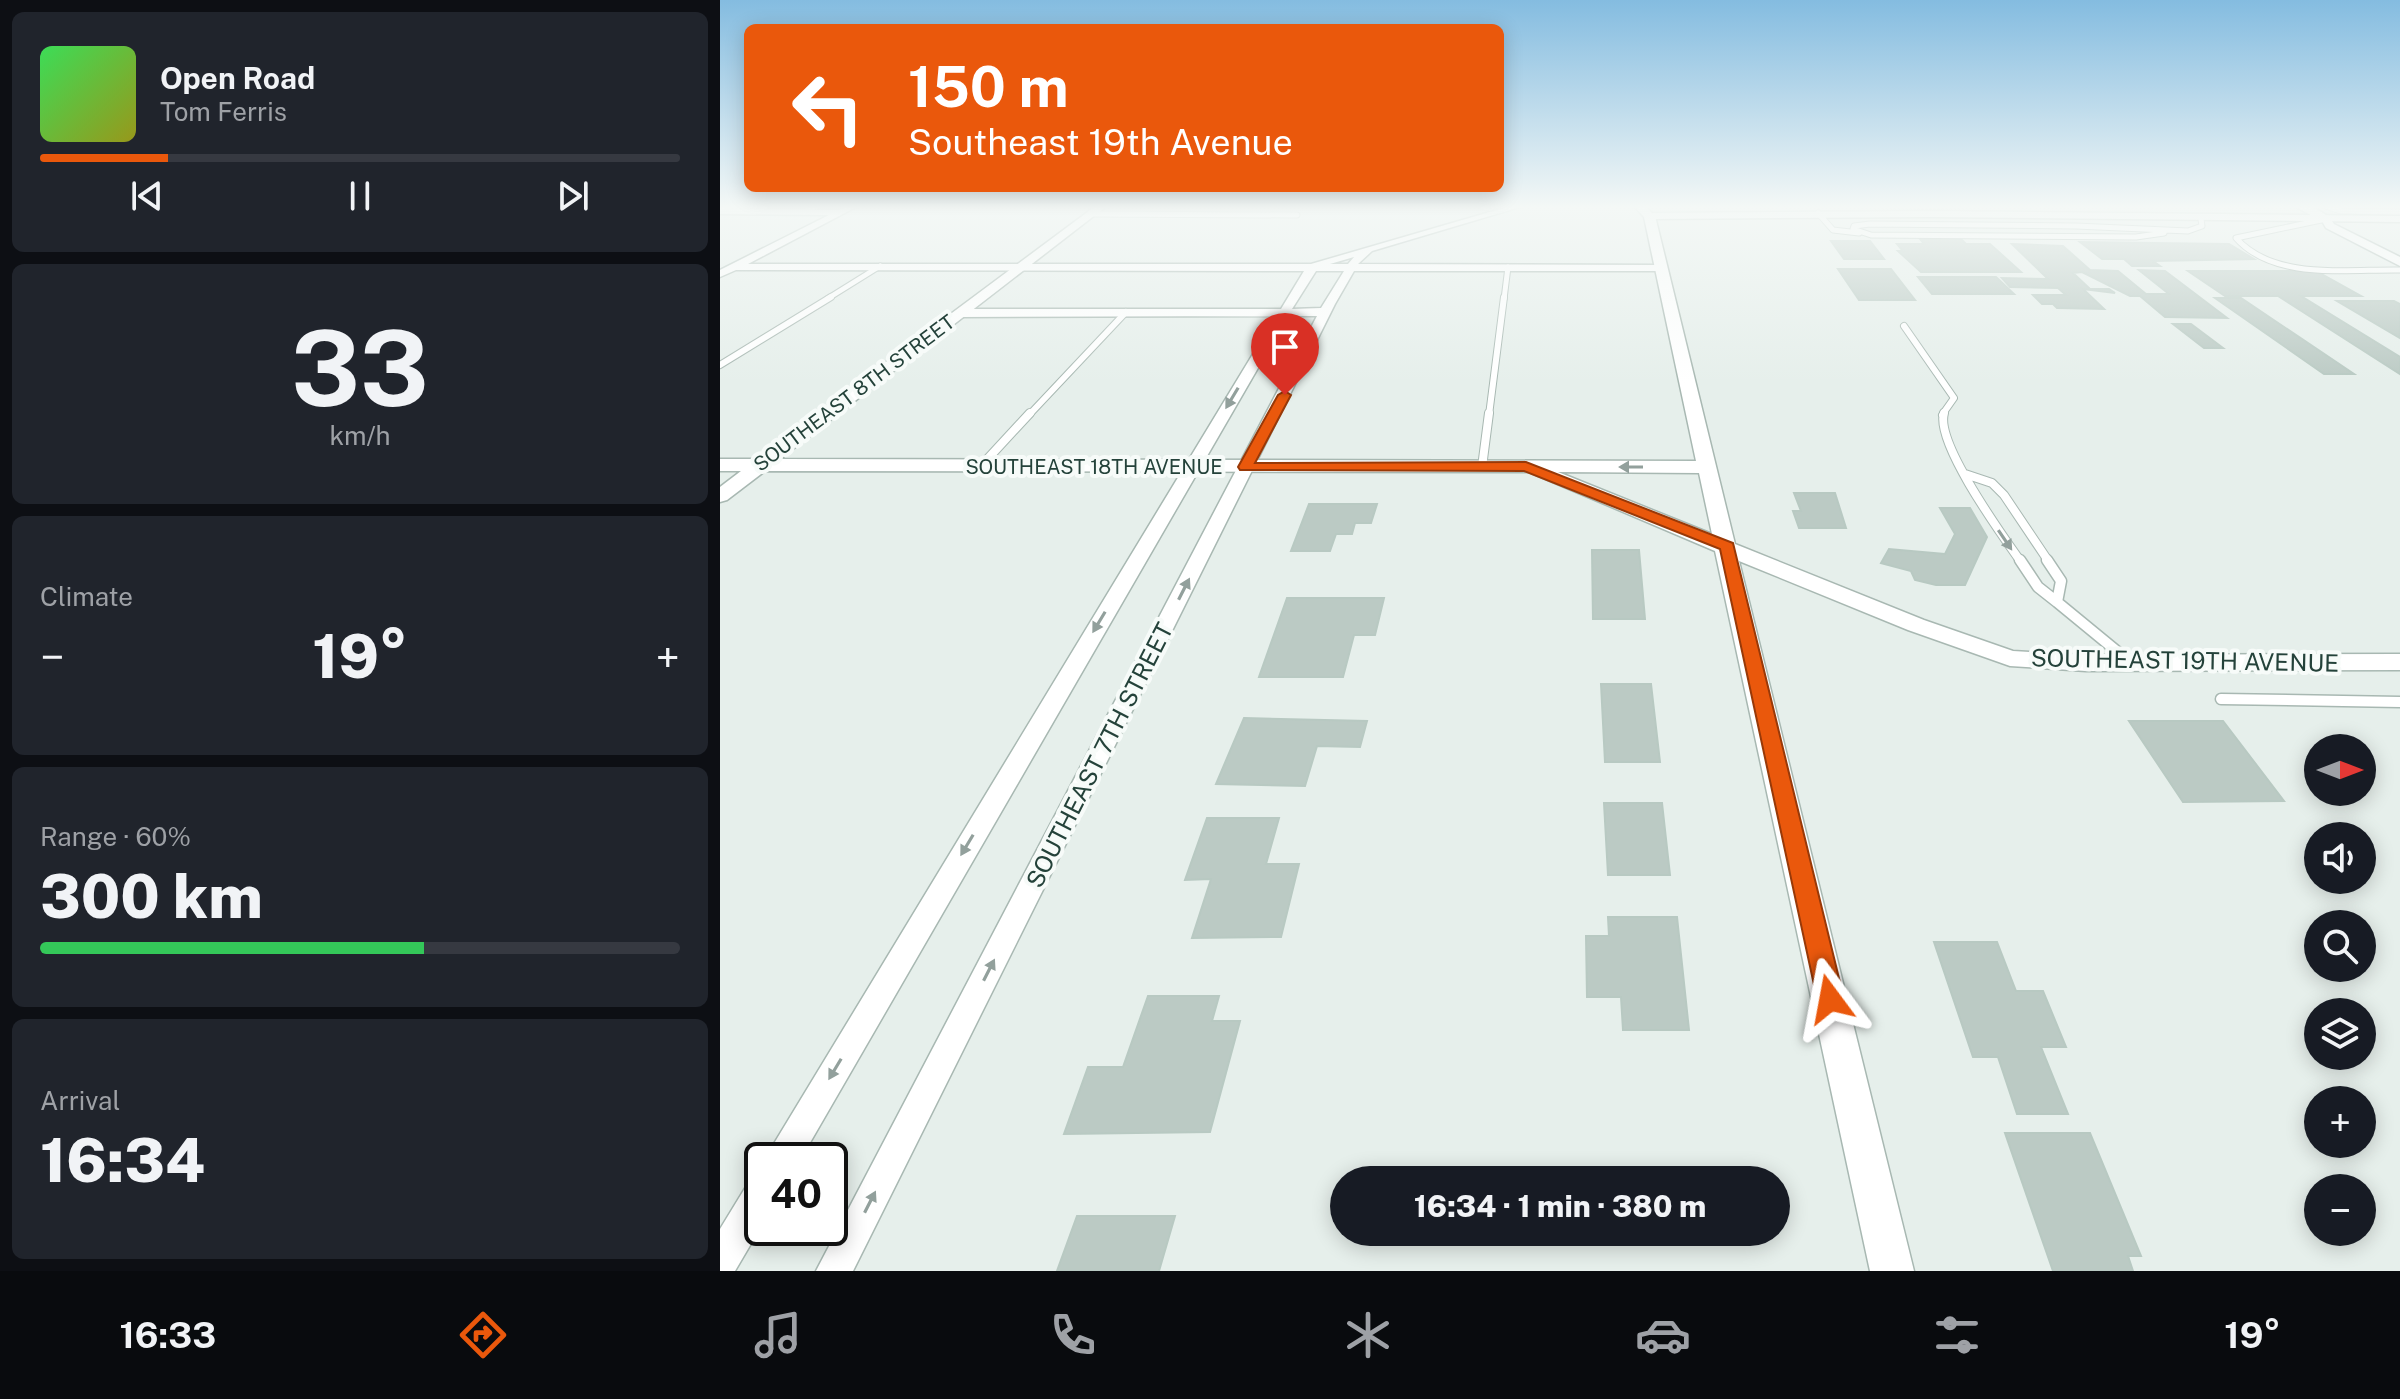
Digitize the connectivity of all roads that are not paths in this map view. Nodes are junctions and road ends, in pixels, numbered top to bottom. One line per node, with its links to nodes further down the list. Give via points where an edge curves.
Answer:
1 (739, 264): 9 (street)
2 (1320, 264): 8 (street, SOUTHEAST 7TH STREET)
3 (1353, 264): 10 (street, SOUTHEAST 7TH STREET)
4 (1659, 264): 12 (street)
5 (2284, 264): 13 (lane)
6 (880, 266): 7 (street); 9 (street); 20 (lane)
7 (1020, 266): 8 (street); 18 (street, SOUTHEAST 8TH STREET)
8 (1315, 266): 10 (street); 15 (street)
9 (734, 267): 14 (street)
10 (1351, 267): 11 (street); 17 (street, SOUTHEAST 7TH STREET)
11 (1508, 267): 12 (street); 26 (lane)
12 (1660, 268): 28 (street)
13 (2400, 270)
14 (720, 274)
15 (1284, 311): 16 (street); 17 (street); 24 (street, one-way to 24)
16 (1126, 312): 18 (street); 23 (lane)
17 (1325, 312): 25 (street, SOUTHEAST 7TH STREET)
18 (959, 313): 22 (street, SOUTHEAST 8TH STREET)
19 (1904, 326): 29 (lane, via 1954,398 1942,416 1942,431)
20 (720, 365)
21 (720, 465): 22 (street, SOUTHEAST 18TH AVENUE)
22 (759, 466): 23 (street, SOUTHEAST 18TH AVENUE); 30 (street, SOUTHEAST 8TH STREET)
23 (981, 466): 24 (street, SOUTHEAST 18TH AVENUE)
24 (1191, 467): 25 (street, SOUTHEAST 18TH AVENUE); 37 (street, one-way to 37)
25 (1245, 467): 26 (street, SOUTHEAST 18TH AVENUE); 40 (street, SOUTHEAST 7TH STREET, one-way to 25)
26 (1482, 467): 27 (street, SOUTHEAST 18TH AVENUE)
27 (1526, 467): 28 (street, SOUTHEAST 18TH AVENUE, one-way to 27); 31 (street, SOUTHEAST 19TH AVENUE)
28 (1709, 467): 31 (street)
29 (1965, 474): 32 (lane, one-way to 32, via 2038,587); 32 (lane, via 1992,483 2004,495 2061,581)
30 (720, 496)
31 (1728, 546): 34 (street, SOUTHEAST 19TH AVENUE, via 1916,625 2010,658); 41 (street)
32 (2057, 602): 34 (lane)
33 (2400, 662): 34 (street, SOUTHEAST 19TH AVENUE)
34 (2131, 663)
35 (2221, 699): 36 (lane)
36 (2400, 702)
37 (792, 1142)
38 (744, 1222): 39 (street)
39 (720, 1263)
40 (834, 1271)
41 (1892, 1271)

